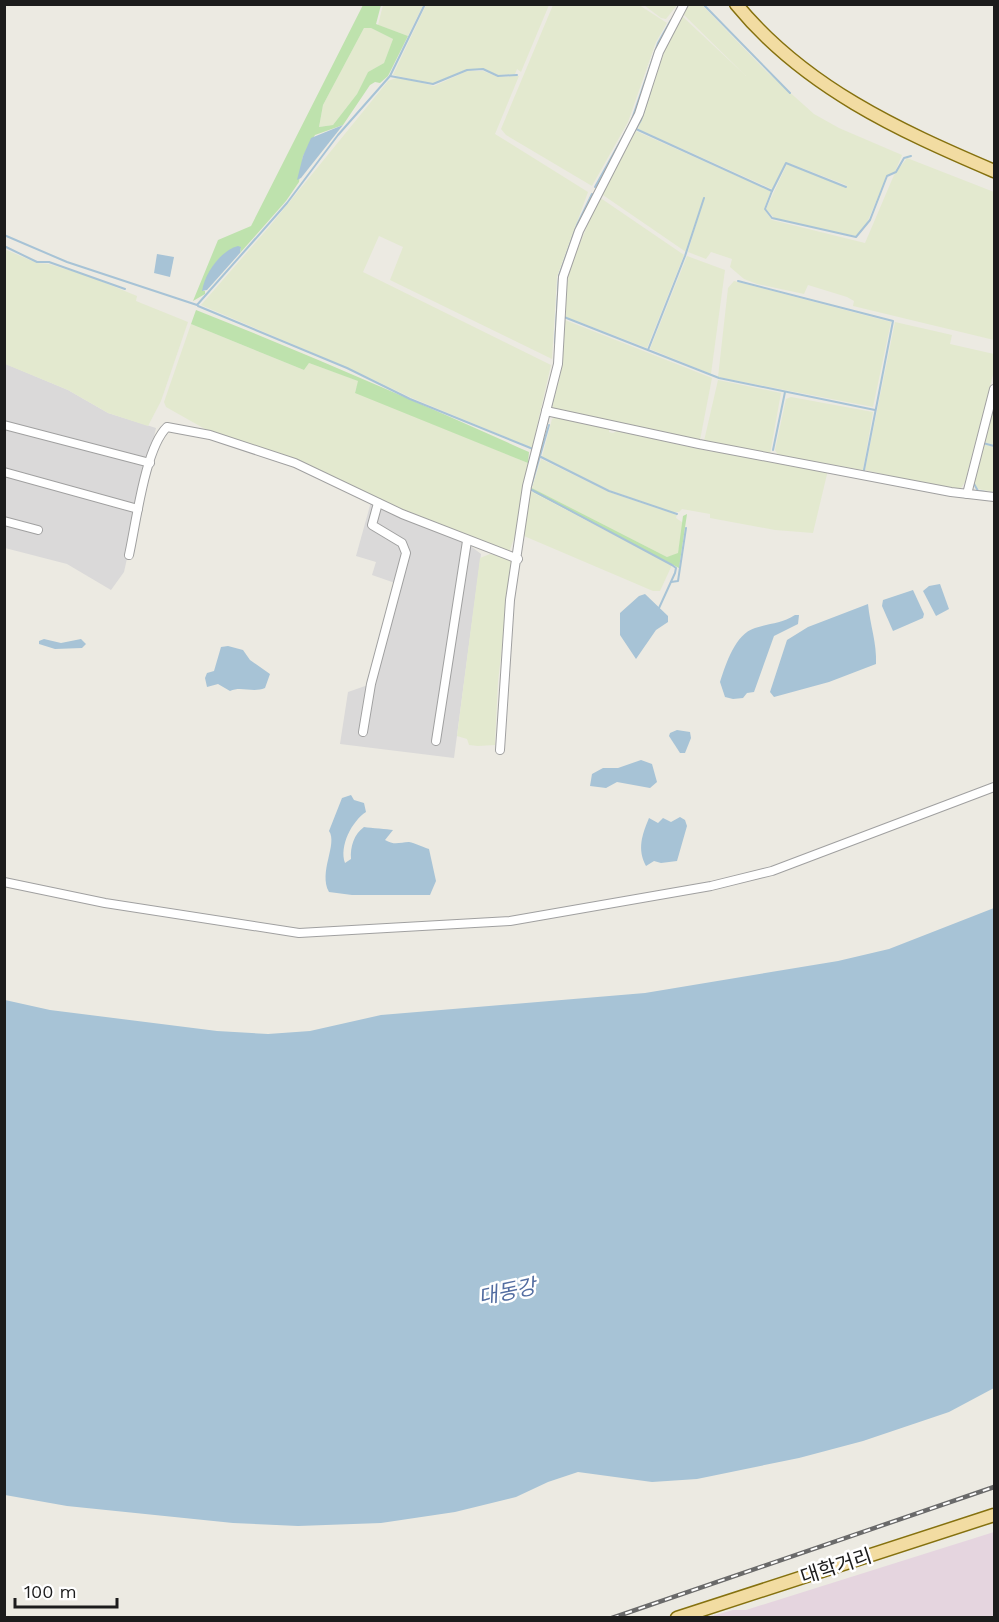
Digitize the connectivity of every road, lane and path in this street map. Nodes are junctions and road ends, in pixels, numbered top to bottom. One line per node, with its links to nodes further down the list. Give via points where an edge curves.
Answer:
1 (684, 4): 5 (street, via 658,52 639,114 596,192 567,262 561,287 558,364)
2 (736, 4): 3 (main road, via 778,49 834,92 876,118)
3 (994, 171)
4 (994, 389): 9 (street)
5 (546, 411): 9 (street); 17 (street, via 527,486)
6 (4, 424): 7 (street)
7 (150, 463): 11 (street, via 162,432 167,427 176,428 295,463); 12 (street)
8 (4, 472): 12 (street)
9 (967, 494): 10 (street)
10 (994, 497)
11 (378, 502): 15 (street); 18 (street, via 372,525 402,543 405,553 371,684)
12 (138, 509): 16 (street)
13 (4, 521): 14 (street)
14 (38, 530)
15 (467, 541): 17 (street); 19 (street)
16 (129, 555)
17 (518, 559): 20 (street, via 505,650)
18 (363, 732)
19 (436, 741)
20 (500, 750)
21 (994, 787): 22 (street, via 772,871 711,886 510,921 299,933 116,905)
22 (4, 882)
23 (994, 1515): 24 (main road, 대학거리)
24 (677, 1617)

